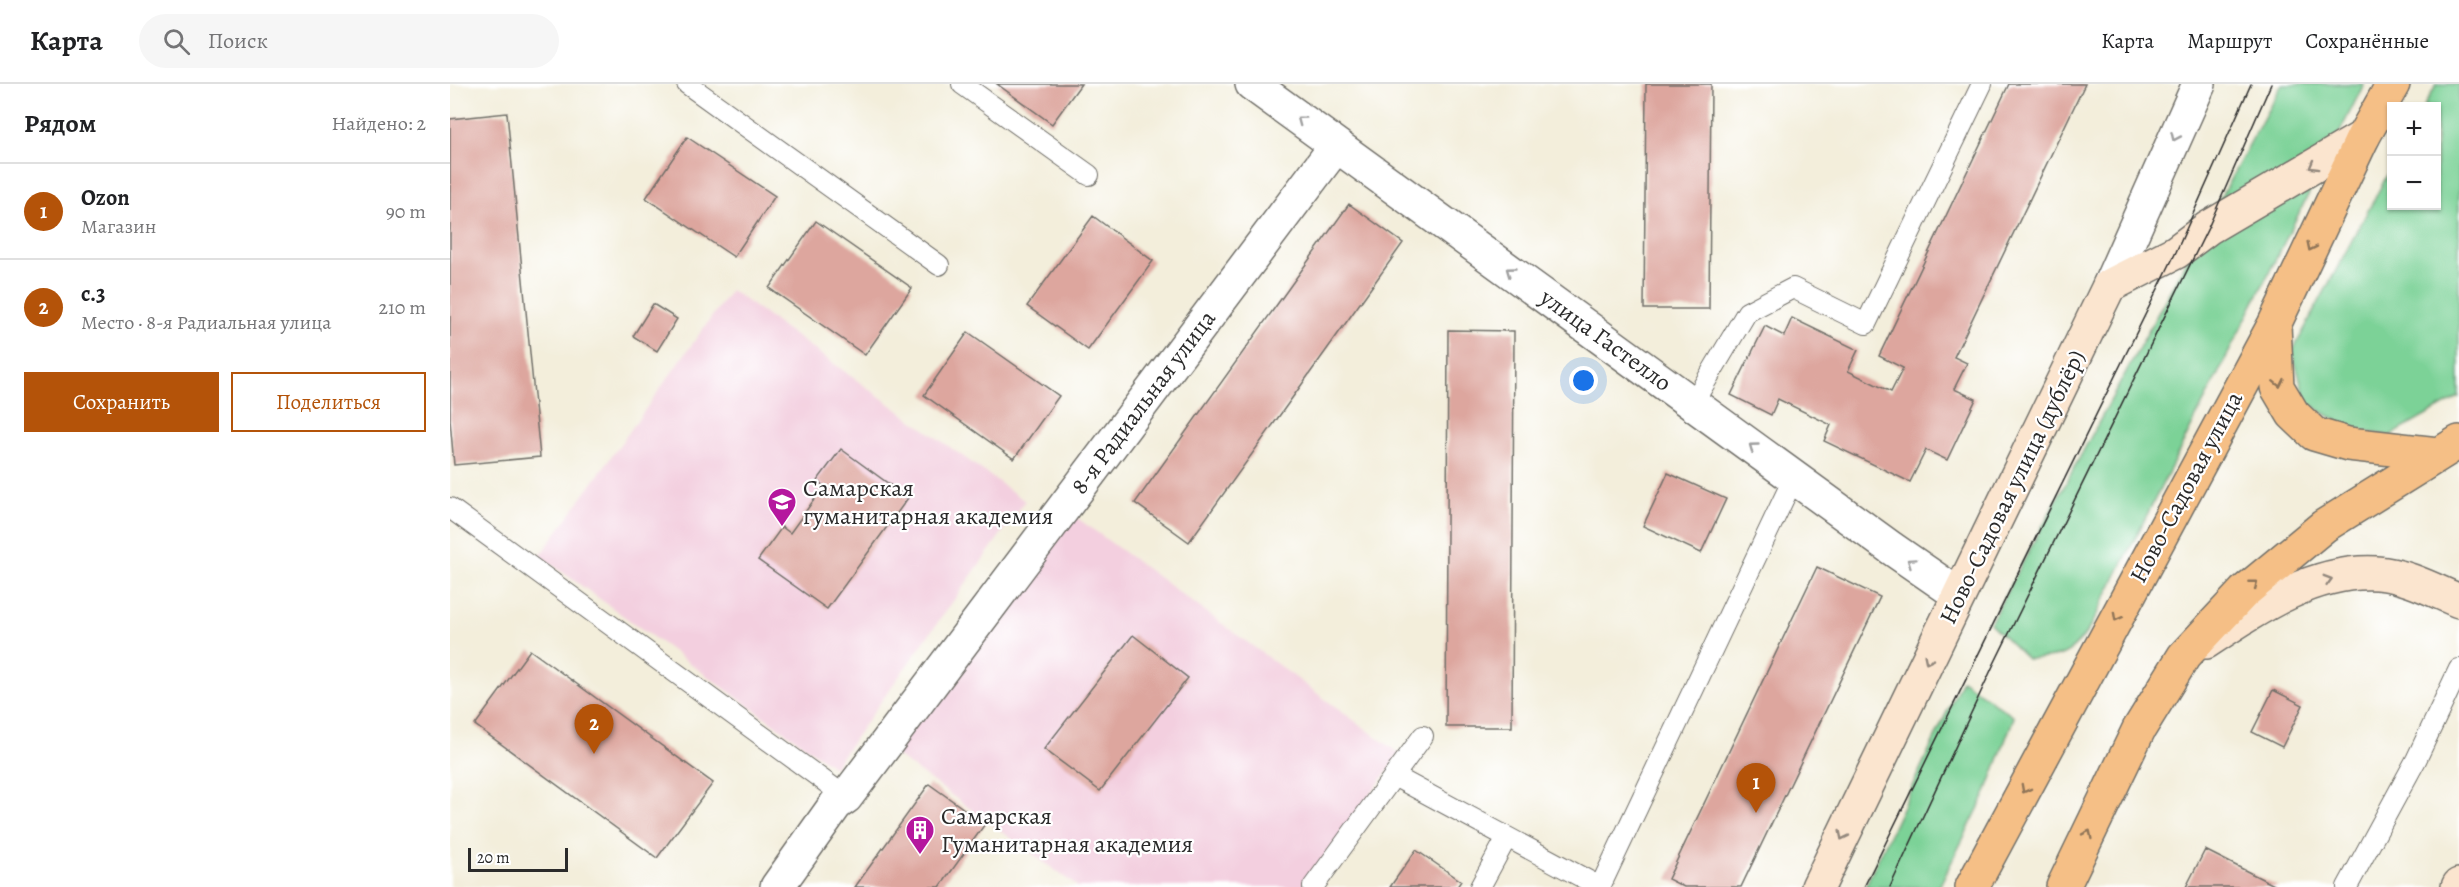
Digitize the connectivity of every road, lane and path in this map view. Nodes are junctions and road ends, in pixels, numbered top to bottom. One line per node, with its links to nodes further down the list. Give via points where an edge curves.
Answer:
1 (687, 84): 10 (lane)
2 (962, 84): 9 (lane)
3 (1252, 84): 8 (street, улица Гастелло, one-way to 3)
4 (1982, 84): 13 (lane, via 1866,324 1793,288 1747,312)
5 (2199, 84): 11 (street, Ново-Садовая улица (дублёр), one-way to 11)
6 (2393, 84): 7 (main road, Ново-Садовая улица)
7 (2364, 137): 11 (main road, one-way to 11, via 2208,228 2176,252); 12 (main road, Ново-Садовая улица, one-way to 12)
8 (1336, 146): 13 (street, улица Гастелло, one-way to 8); 23 (street, 8-я Радиальная улица)
9 (1089, 175)
10 (939, 265)
11 (2109, 286): 17 (main road, Ново-Садовая улица (дублёр))
12 (2274, 325): 14 (main road, one-way to 14, via 2277,387 2293,414 2314,434 2348,444); 30 (main road, Ново-Садовая улица, one-way to 30)
13 (1693, 403): 15 (street, улица Гастелло, one-way to 13)
14 (2448, 448): 19 (main road, one-way to 14, via 2244,592 2324,526)
15 (1794, 477): 17 (street, улица Гастелло, one-way to 15); 28 (lane)
16 (450, 508): 23 (lane)
17 (1959, 595): 29 (main road, Ново-Садовая улица (дублёр), one-way to 29)
18 (2459, 601): 19 (main road, one-way to 18, via 2252,611 2296,589 2340,576 2377,573 2412,580)
19 (2184, 656): 31 (main road, one-way to 19, via 2139,729)
20 (2459, 669): 32 (lane, via 2416,760)
21 (1423, 736): 22 (lane)
22 (1394, 776): 24 (lane); 26 (lane)
23 (846, 797): 25 (street, 8-я Радиальная улица, via 836,804)
24 (1507, 837): 27 (lane); 28 (lane)
25 (777, 887)
26 (1313, 887)
27 (1480, 887)
28 (1600, 887)
29 (1818, 887)
30 (1972, 887)
31 (2063, 887)
32 (2347, 887)

